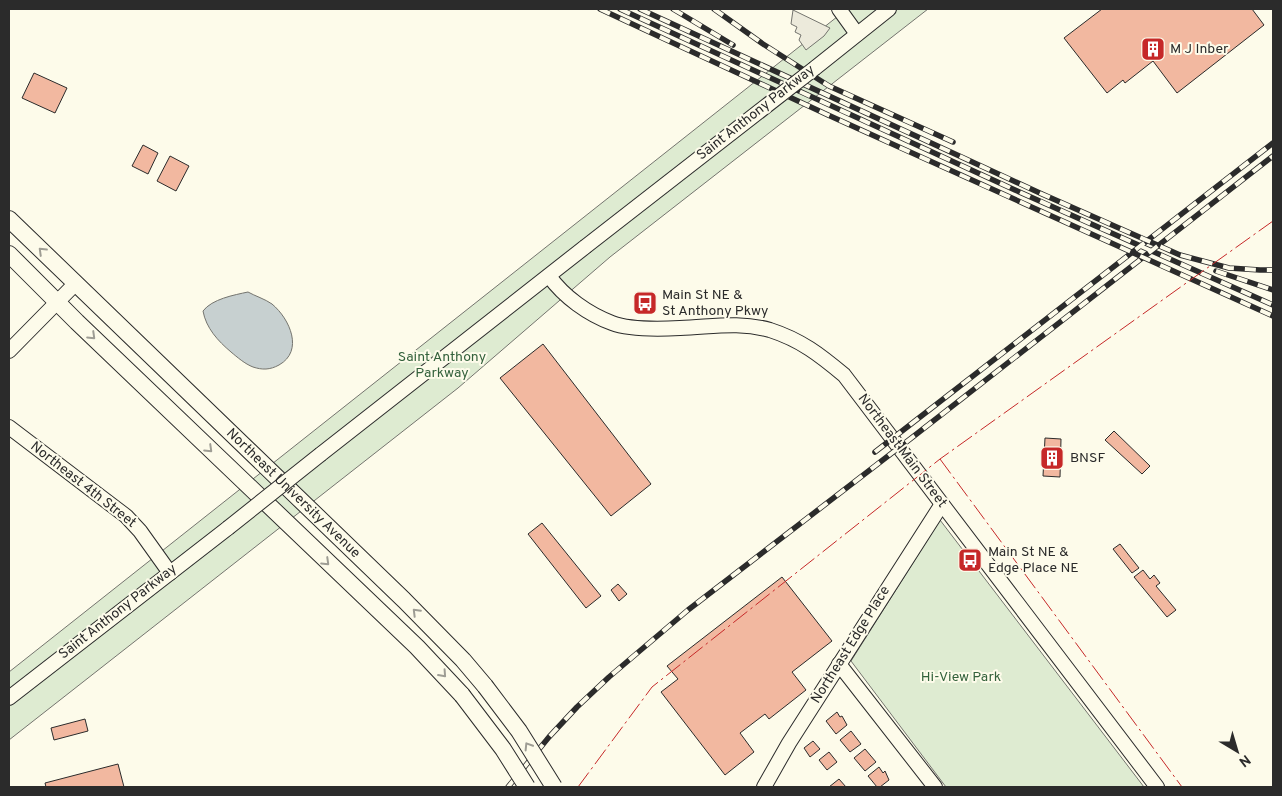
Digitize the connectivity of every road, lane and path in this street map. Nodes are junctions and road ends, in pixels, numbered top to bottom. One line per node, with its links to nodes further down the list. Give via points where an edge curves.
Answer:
1 (839, 9): 3 (street)
2 (889, 9): 3 (street, Saint Anthony Parkway)
3 (857, 34): 6 (street, Saint Anthony Parkway, bridge)
4 (9, 219): 7 (main road, Northeast University Avenue, one-way to 4)
5 (9, 254): 8 (main road, Northeast University Avenue)
6 (549, 276): 11 (street, Northeast Main Street, via 581,308 613,324 647,328 728,324 769,330 802,342 844,375); 12 (street, Saint Anthony Parkway, bridge)
7 (76, 283): 8 (street); 16 (main road, Northeast University Avenue, one-way to 7, bridge, via 519,731 463,660)
8 (58, 302): 9 (street); 15 (main road, Northeast University Avenue, one-way to 15, bridge, via 423,654 462,695)
9 (9, 351)
10 (9, 427): 12 (street, Northeast 4th Street, via 126,516)
11 (942, 504): 13 (street, Northeast Edge Place); 19 (street, Northeast Main Street)
12 (170, 572): 14 (street, Saint Anthony Parkway)
13 (839, 664): 17 (street, Northeast Edge Place); 18 (street)
14 (9, 698)
15 (527, 787)
16 (554, 787)
17 (764, 787)
18 (935, 787)
19 (1157, 787)

